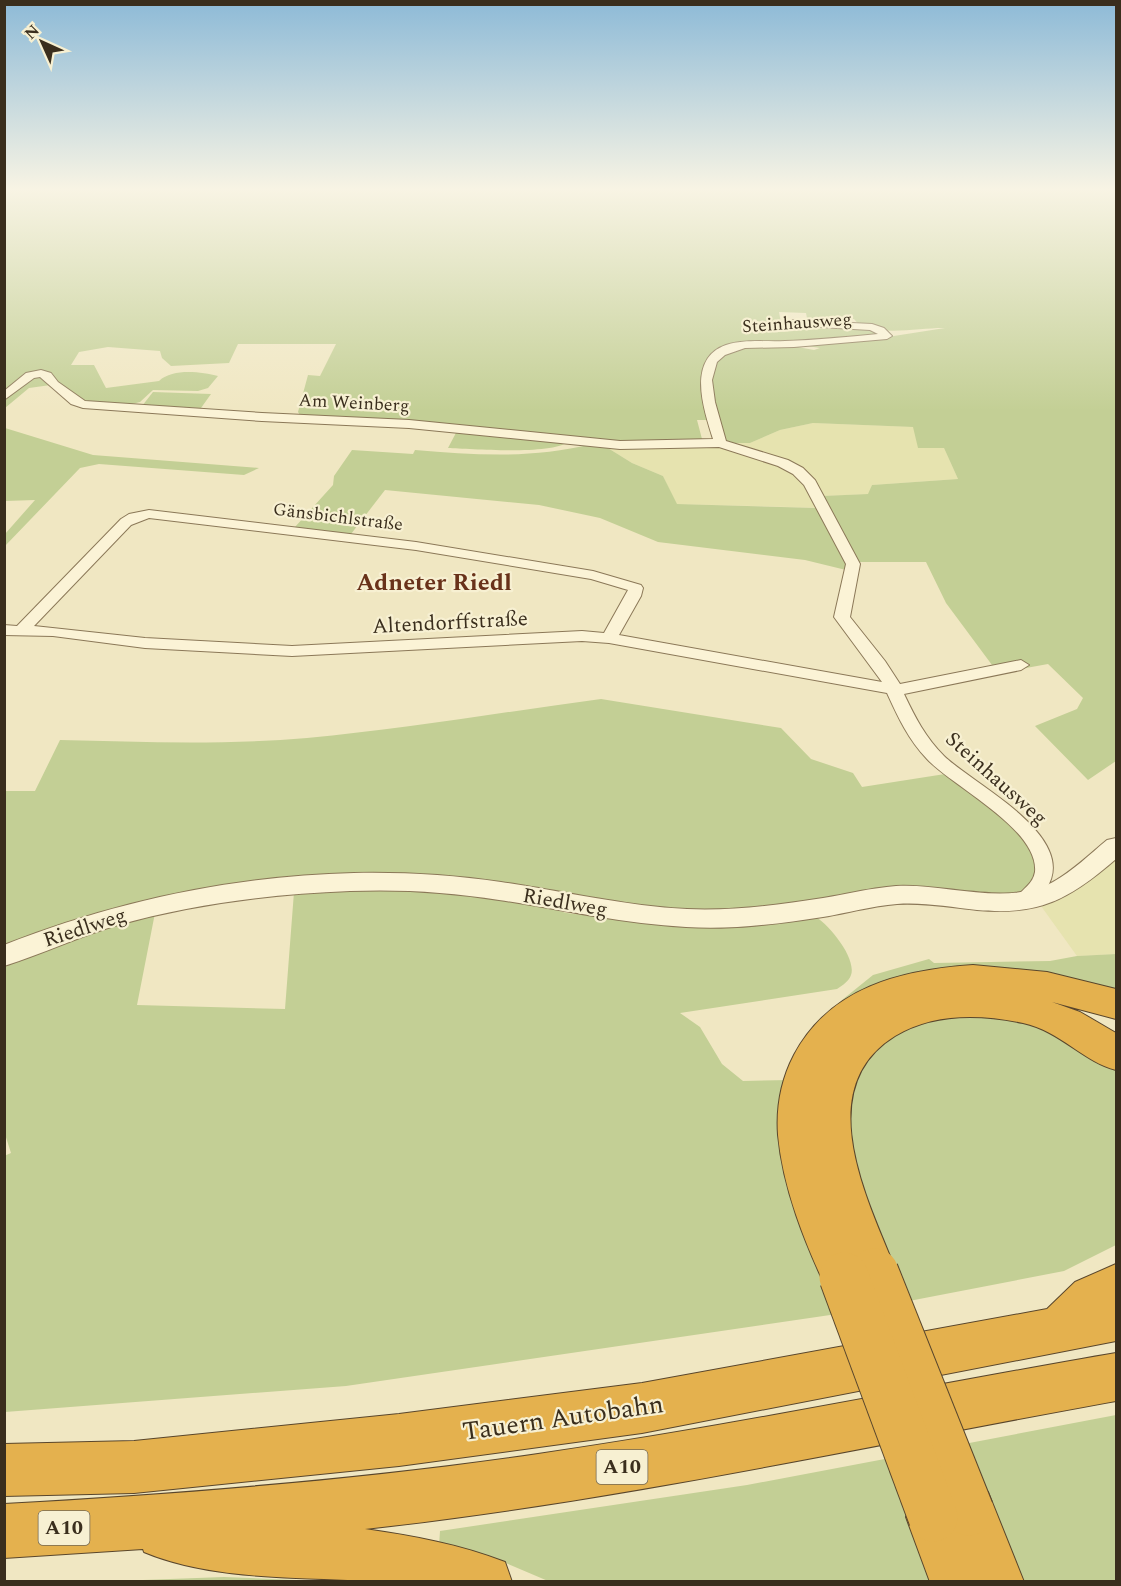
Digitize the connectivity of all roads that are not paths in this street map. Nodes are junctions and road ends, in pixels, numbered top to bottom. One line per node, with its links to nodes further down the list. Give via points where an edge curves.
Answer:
1 (791, 323): 3 (street, Steinhausweg, via 872,327 887,336 747,345 719,353 708,370 707,390)
2 (4, 397): 3 (street, Am Weinberg, via 30,375 41,373 75,401 98,405 409,424 620,445)
3 (720, 443): 8 (street, Steinhausweg, via 783,463 810,483 853,564 842,617)
4 (22, 628): 5 (street, Altendorffstraße); 6 (street, Altendorffstraße, via 145,643 292,651 582,636); 6 (street, Gänsbichlstraße, via 126,522 134,516 149,514 416,546 593,575 636,588)
5 (4, 630)
6 (609, 638): 8 (street, Altendorffstraße)
7 (1021, 665): 8 (street)
8 (894, 689): 10 (street, Steinhausweg, via 918,738 949,770 1034,840 1046,873 1039,887)
9 (1116, 846): 10 (street, Riedlweg, via 1061,889)
10 (1024, 901): 11 (street, Riedlweg, via 903,894 775,913 690,918 609,911 439,884 352,882 218,895 149,908)
11 (4, 956)
12 (1116, 1004): 14 (highway, via 998,980 930,982 883,997 834,1029 811,1061 801,1088 800,1144 813,1195)
13 (1116, 1054): 14 (highway, via 1057,1018 990,1002 927,1006 901,1014 860,1041 841,1066 832,1090 830,1117 837,1172)
14 (859, 1275): 20 (highway, bridge)
15 (1116, 1285): 17 (highway, via 1092,1297)
16 (1116, 1319): 17 (highway, Tauern Autobahn)
17 (1060, 1329): 19 (highway, Tauern Autobahn, via 607,1413 399,1440 134,1467)
18 (1116, 1377): 21 (highway, A10, via 612,1469 393,1500)
19 (4, 1470)
20 (951, 1514): 24 (highway); 25 (highway)
21 (123, 1525): 22 (highway, A10); 23 (highway, via 257,1550 347,1553 432,1566)
22 (4, 1531)
23 (485, 1581)
24 (958, 1581)
25 (997, 1581)

